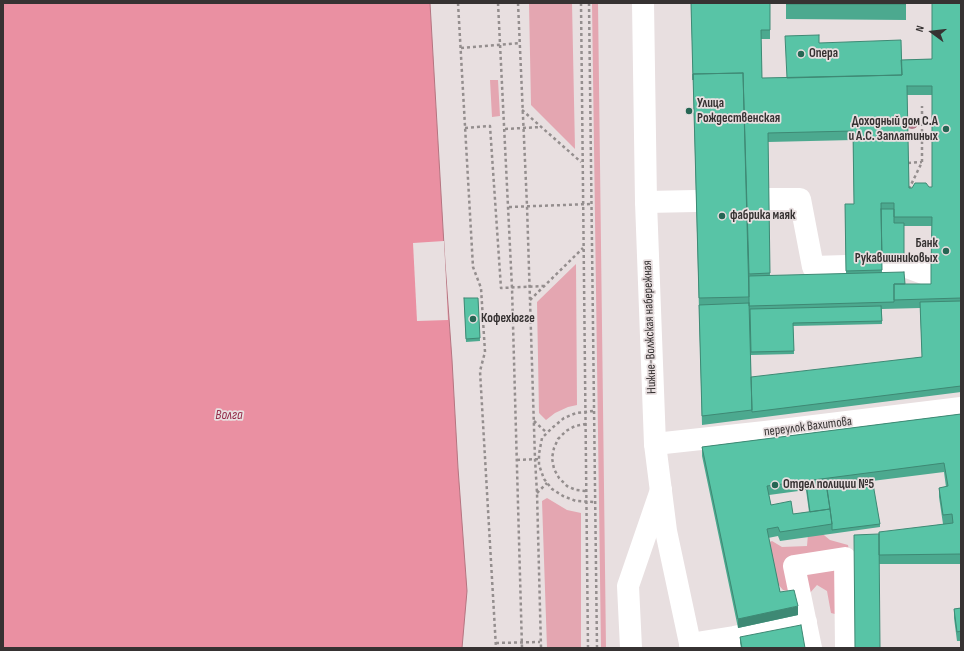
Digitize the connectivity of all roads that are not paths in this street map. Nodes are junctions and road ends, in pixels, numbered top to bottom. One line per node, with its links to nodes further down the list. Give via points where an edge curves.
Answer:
1 (643, 3): 4 (main road, Нижне-Волжская набережная)
2 (768, 200): 5 (main road, via 800,199 813,267)
3 (696, 201): 4 (main road)
4 (646, 202): 9 (main road, Нижне-Волжская набережная)
5 (846, 266)
6 (882, 266): 7 (main road, via 904,266)
7 (932, 276)
8 (961, 408): 9 (main road, переулок Вахитова)
9 (655, 444): 10 (main road, Нижне-Волжская набережная)
10 (661, 490): 12 (main road, Нижне-Волжская набережная, via 666,531); 13 (main road, via 628,586)
11 (806, 622): 12 (main road); 14 (main road); 15 (main road, via 794,566 845,558)
12 (690, 646)
13 (631, 648)
14 (811, 648)
15 (846, 648)

